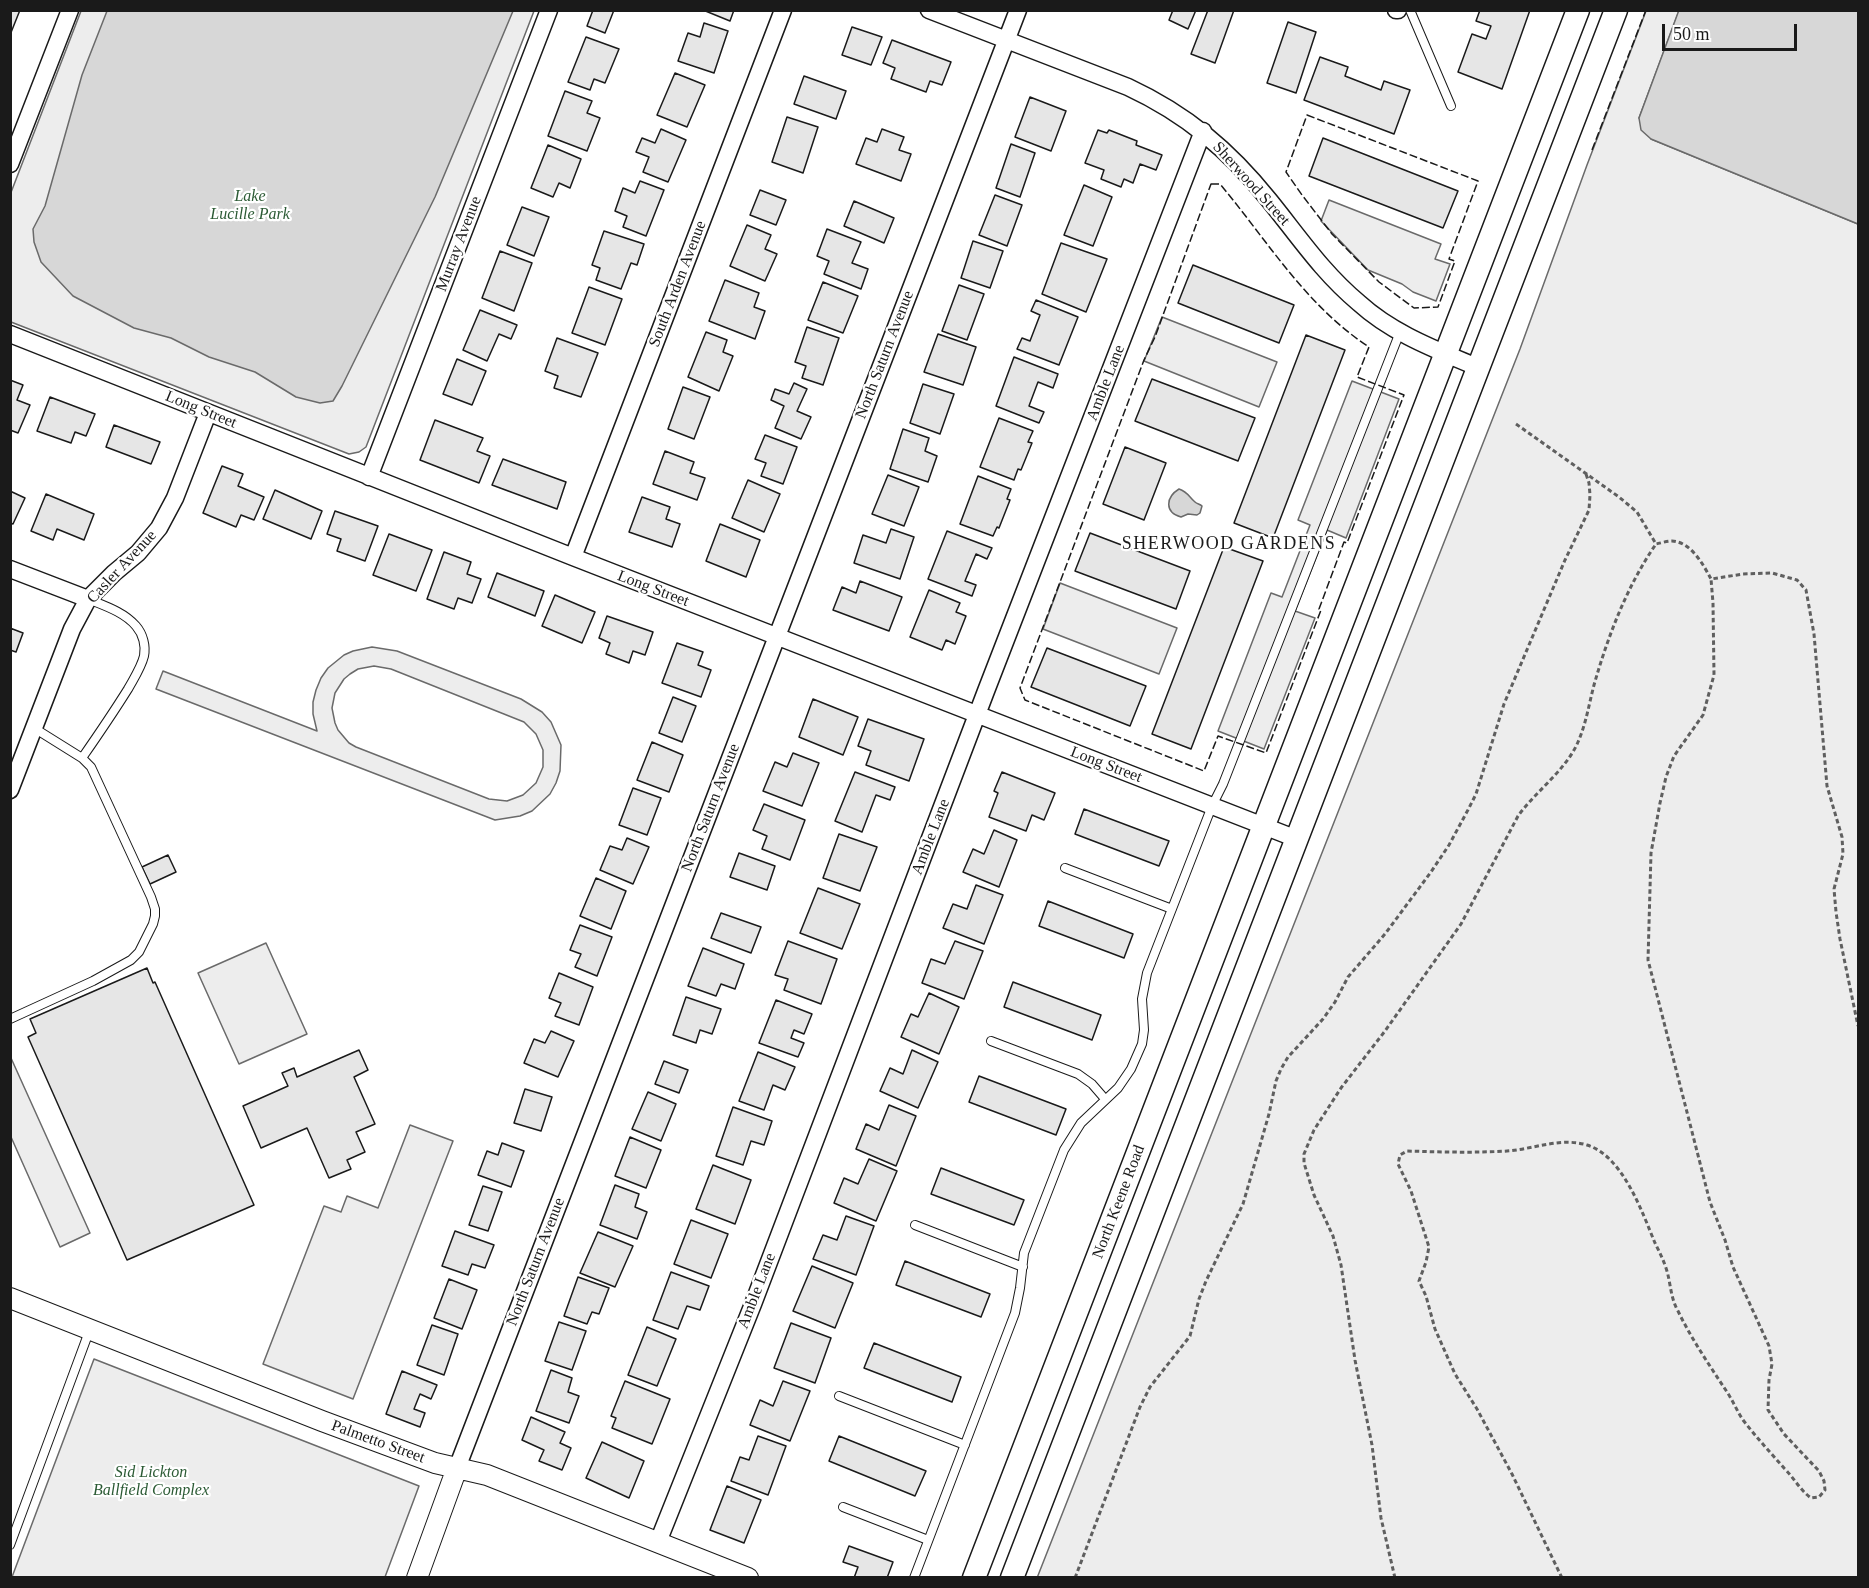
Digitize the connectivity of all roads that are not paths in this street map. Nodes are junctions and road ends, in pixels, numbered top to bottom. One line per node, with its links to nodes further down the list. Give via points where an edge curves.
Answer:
1 (70, 10): 12 (street)
2 (549, 10): 18 (street, Murray Avenue)
3 (783, 10): 19 (street, South Arden Avenue)
4 (929, 10): 9 (street, Sherwood Street)
5 (1018, 10): 9 (street, North Saturn Avenue)
6 (1410, 10): 10 (lane)
7 (1578, 10): 15 (main road, North Keene Road)
8 (1616, 10): 16 (main road)
9 (1006, 40): 11 (street, Sherwood Street, via 1128,87); 22 (street, North Saturn Avenue)
10 (1451, 106)
11 (1203, 131): 13 (street, Sherwood Street, via 1269,199 1327,274 1360,305); 23 (street, Amble Lane)
12 (10, 164)
13 (1400, 332): 15 (street, Sherwood Street); 27 (lane, via 1224,784)
14 (10, 334): 17 (street, Long Street)
15 (1446, 354): 16 (street, Sherwood Street); 28 (main road, North Keene Road)
16 (1479, 368): 29 (main road)
17 (208, 413): 18 (street, Long Street); 21 (street, Casler Avenue, via 176,498 159,528)
18 (369, 477): 19 (street, Long Street)
19 (573, 557): 22 (street, Long Street)
20 (10, 569): 21 (street)
21 (88, 599): 24 (street, Casler Avenue, via 72,629); 25 (lane, via 112,609 136,626 144,642 144,654 141,666)
22 (777, 637): 23 (street, Long Street); 41 (street, North Saturn Avenue)
23 (977, 715): 27 (street, Long Street); 44 (street, Amble Lane)
24 (34, 728): 25 (lane); 26 (street, Casler Avenue)
25 (82, 758): 32 (lane, via 98,780 151,897 155,916 139,952 131,960)
26 (10, 790)
27 (1212, 806): 28 (street, Long Street); 31 (lane)
28 (1264, 826): 29 (street, Long Street); 49 (main road, North Keene Road)
29 (1297, 839): 50 (main road)
30 (1065, 868): 31 (lane)
31 (1172, 909): 34 (lane, via 1147,973 1142,999 1142,1044 1131,1070)
32 (10, 1019)
33 (991, 1041): 34 (lane, via 1078,1074)
34 (1106, 1099): 36 (lane, via 1081,1123 1064,1150 1024,1253)
35 (915, 1225): 36 (lane)
36 (1023, 1267): 40 (lane, via 1015,1313)
37 (10, 1298): 38 (street, Palmetto Street)
38 (90, 1329): 41 (street, Palmetto Street, via 322,1421); 45 (lane)
39 (839, 1396): 40 (lane)
40 (965, 1445): 43 (lane)
41 (457, 1468): 44 (street, Palmetto Street, via 487,1475); 46 (street, North Saturn Avenue)
42 (843, 1507): 43 (lane)
43 (928, 1540): 48 (lane)
44 (658, 1542): 47 (street, Palmetto Street)
45 (10, 1545)
46 (417, 1578)
47 (748, 1578)
48 (914, 1578)
49 (974, 1578)
50 (1012, 1578)

